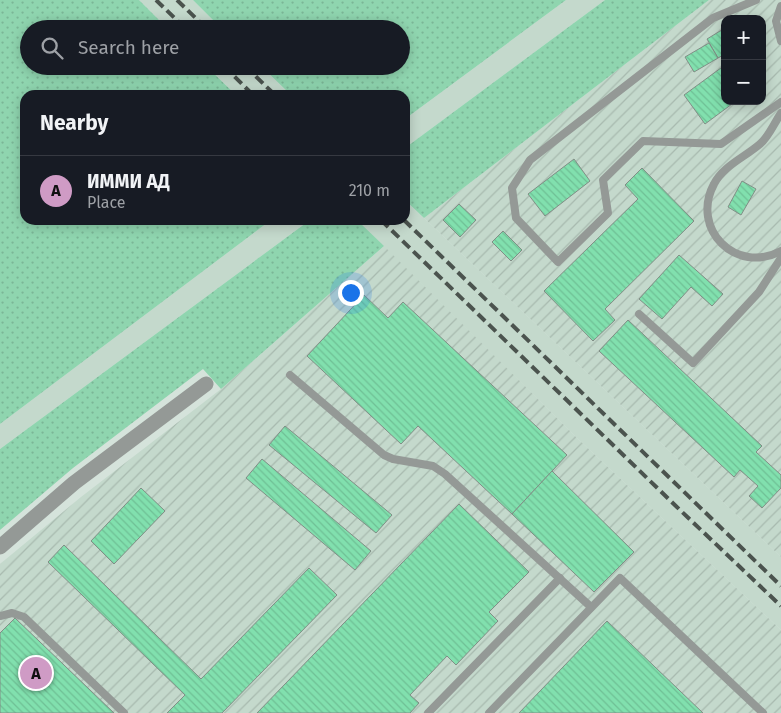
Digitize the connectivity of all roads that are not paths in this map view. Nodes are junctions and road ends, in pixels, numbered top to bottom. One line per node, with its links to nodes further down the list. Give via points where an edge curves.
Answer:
1 (756, 0): 4 (lane, via 713,18 530,160 512,188 516,218 558,262 608,212 603,180 643,141 721,144)
2 (781, 6): 3 (lane, via 776,20)
3 (781, 41)
4 (781, 102)
5 (781, 113): 6 (lane, via 762,143 726,169 714,182 707,216 723,246 738,255 755,259)
6 (781, 252)
7 (781, 258): 8 (lane, via 759,292 693,363)
8 (638, 314)
9 (290, 375): 12 (lane, via 384,455 433,466 445,474)
10 (206, 384): 11 (street, via 74,483)
11 (0, 547)
12 (560, 578): 13 (lane); 16 (lane)
13 (591, 607): 17 (lane); 18 (lane, via 620,578)
14 (0, 616): 15 (lane, via 12,613 24,618)
15 (124, 713)
16 (428, 713)
17 (489, 713)
18 (763, 713)

